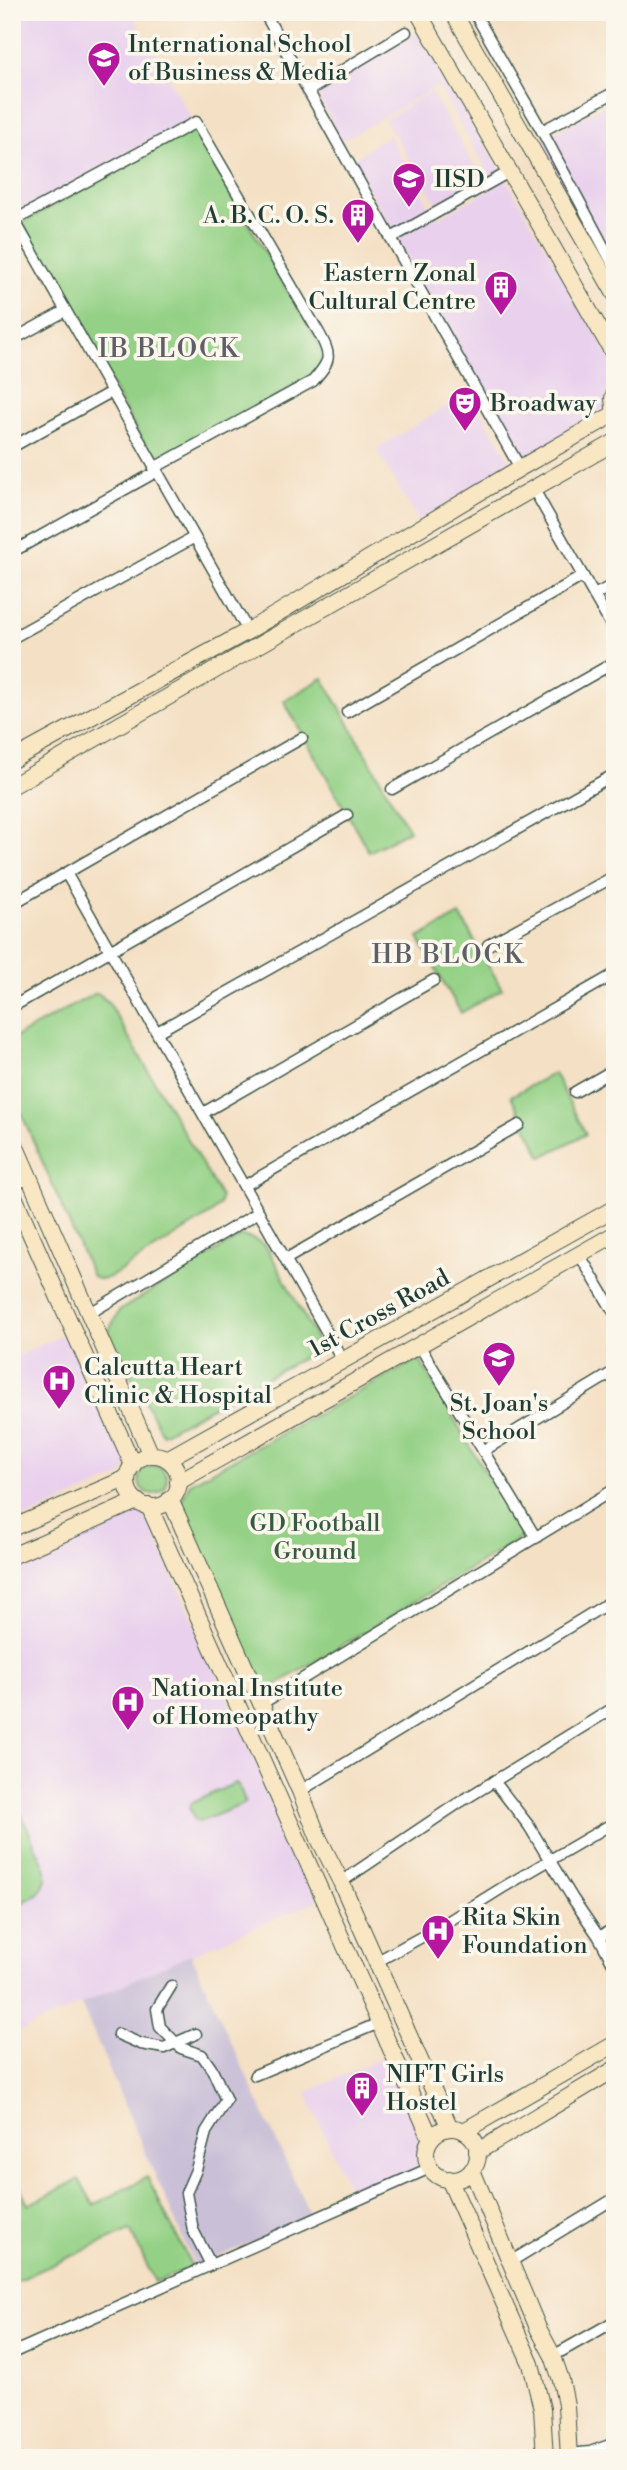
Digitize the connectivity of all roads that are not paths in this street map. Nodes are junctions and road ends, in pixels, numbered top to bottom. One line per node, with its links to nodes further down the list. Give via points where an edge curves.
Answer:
1 (264, 12): 6 (street)
2 (418, 12): 9 (street)
3 (453, 12): 13 (street)
4 (474, 12): 8 (street)
5 (406, 33): 6 (street)
6 (309, 91): 11 (street)
7 (615, 92): 8 (street)
8 (542, 131): 12 (street)
9 (509, 172): 11 (street); 16 (street)
10 (15, 224): 14 (street); 23 (street, via 195,122 324,342 328,365 313,381)
11 (391, 238): 22 (street)
12 (614, 267)
13 (615, 294)
14 (65, 311): 15 (street); 17 (street)
15 (12, 340)
16 (615, 356)
17 (111, 392): 21 (street); 23 (street)
18 (615, 392): 19 (street)
19 (614, 415): 22 (street)
20 (615, 442): 24 (street)
21 (12, 447)
22 (520, 468): 28 (street)
23 (155, 470): 25 (street); 26 (street)
24 (533, 488): 27 (street); 31 (street)
25 (193, 538): 32 (street); 34 (street)
26 (12, 552)
27 (583, 576): 30 (street); 38 (street)
28 (327, 584): 31 (street); 32 (street)
29 (615, 584): 30 (street)
30 (594, 595): 33 (street)
31 (336, 601): 37 (street)
32 (248, 631): 36 (street)
33 (615, 632)
34 (12, 638)
35 (615, 662): 43 (street)
36 (187, 665): 37 (street); 40 (street)
37 (196, 681): 42 (street)
38 (347, 712)
39 (302, 738): 45 (street)
40 (12, 760)
41 (615, 774): 53 (street)
42 (12, 786)
43 (392, 789)
44 (347, 816): 49 (street)
45 (66, 873): 47 (street); 49 (street)
46 (615, 876): 48 (street)
47 (12, 904)
48 (488, 945)
49 (110, 951): 52 (street); 53 (street)
50 (615, 974): 61 (street)
51 (434, 980): 56 (street)
52 (12, 1007)
53 (157, 1032): 56 (street)
54 (615, 1069): 55 (street)
55 (575, 1092)
56 (203, 1113): 61 (street)
57 (519, 1125): 67 (street)
58 (12, 1138): 59 (street)
59 (30, 1178): 60 (street); 70 (street)
60 (12, 1185)
61 (244, 1186): 64 (street)
62 (12, 1192): 77 (street)
63 (615, 1208): 68 (street, 1st Cross Road)
64 (259, 1212): 67 (street); 70 (street)
65 (615, 1234): 66 (street, 1st Cross Road)
66 (579, 1254): 69 (street, 1st Cross Road); 71 (street)
67 (286, 1259): 73 (street)
68 (481, 1282): 69 (street); 73 (street, 1st Cross Road)
69 (492, 1304): 72 (street, 1st Cross Road)
70 (90, 1313): 76 (street)
71 (615, 1314)
72 (419, 1345): 75 (street); 78 (street, 1st Cross Road)
73 (342, 1359): 76 (street, 1st Cross Road)
74 (615, 1371): 75 (street)
75 (483, 1451): 83 (street)
76 (159, 1457): 77 (street, via 144,1456); 78 (street, via 176,1469)
77 (130, 1471): 81 (street, via 131,1494); 82 (street)
78 (178, 1482): 80 (street)
79 (615, 1489): 83 (street)
80 (170, 1499): 81 (street, via 160,1505); 86 (street)
81 (143, 1504): 84 (street); 96 (street)
82 (12, 1528)
83 (536, 1538): 86 (street)
84 (12, 1556)
85 (615, 1599): 89 (street)
86 (261, 1704): 89 (street)
87 (615, 1707): 88 (street)
88 (494, 1781): 91 (street); 92 (street)
89 (300, 1791): 92 (street)
90 (615, 1822): 91 (street)
91 (550, 1861): 94 (street); 97 (street)
92 (341, 1882): 95 (street)
93 (615, 1928): 94 (street)
94 (599, 1937): 98 (street)
95 (366, 1939): 96 (street); 97 (street)
96 (345, 1948): 100 (street)
97 (376, 1962): 109 (street)
98 (615, 1967)
99 (171, 1986): 103 (street, via 157,2009 160,2026)
100 (379, 2023): 107 (street); 110 (street)
101 (118, 2034): 103 (street, via 164,2048)
102 (196, 2034): 103 (street)
103 (175, 2042): 117 (street, via 202,2055 226,2100 206,2132 186,2193 193,2230)
104 (615, 2044): 105 (street)
105 (575, 2066): 108 (street); 109 (street)
106 (615, 2069): 108 (street)
107 (256, 2075)
108 (586, 2086): 111 (street)
109 (457, 2130): 110 (street, via 442,2130); 111 (street, via 475,2142)
110 (431, 2139): 112 (street, via 426,2150)
111 (477, 2152): 113 (street)
112 (430, 2168): 114 (street); 117 (street)
113 (472, 2170): 114 (street, via 459,2179); 116 (street)
114 (449, 2179): 123 (street, via 531,2364 542,2409)
115 (615, 2198): 116 (street)
116 (510, 2262): 120 (street)
117 (211, 2265): 119 (street)
118 (615, 2321): 120 (street)
119 (12, 2353)
120 (553, 2356): 122 (street, via 566,2405)
121 (615, 2443): 122 (street)
122 (569, 2456)
123 (545, 2458)

